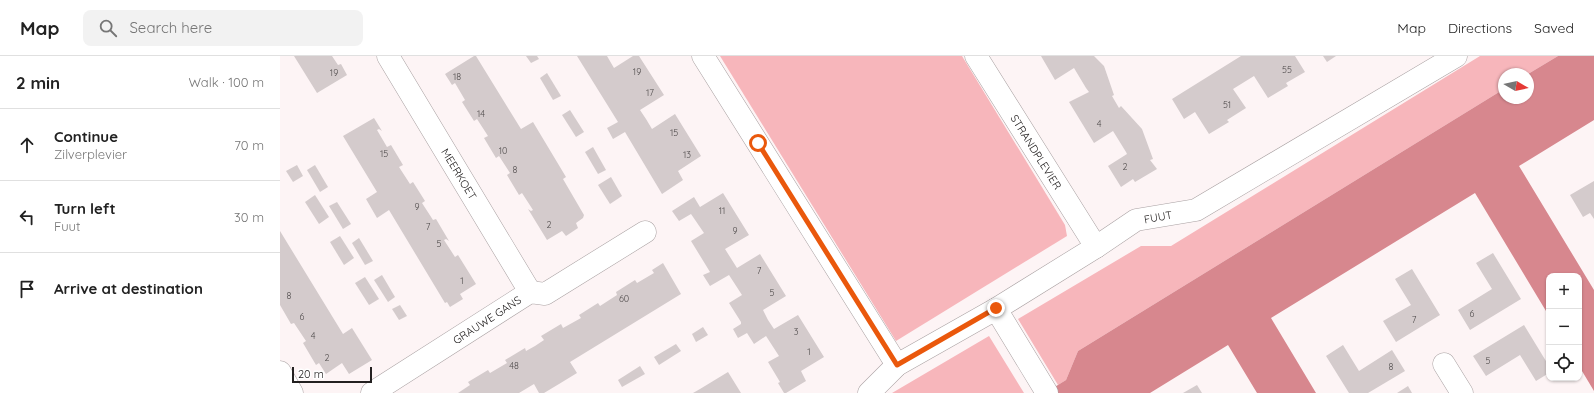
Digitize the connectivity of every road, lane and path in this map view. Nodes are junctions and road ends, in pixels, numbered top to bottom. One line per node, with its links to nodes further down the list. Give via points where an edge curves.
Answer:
1 (388, 56): 7 (street, MEERKOET)
2 (703, 56): 10 (street)
3 (976, 56): 6 (street, STRANDPLEVIER)
4 (1456, 56): 6 (street, FUUT, via 1196,210 1136,220)
5 (646, 232): 7 (street, GRAUWE GANS, via 545,294)
6 (1096, 247): 8 (street, FUUT)
7 (530, 292): 13 (street, GRAUWE GANS)
8 (996, 308): 10 (street, FUUT); 15 (street)
9 (1444, 364): 16 (street)
10 (897, 365): 14 (street, FUUT)
11 (280, 372): 12 (street)
12 (292, 393)
13 (372, 393)
14 (869, 393)
15 (1047, 393)
16 (1462, 393)

